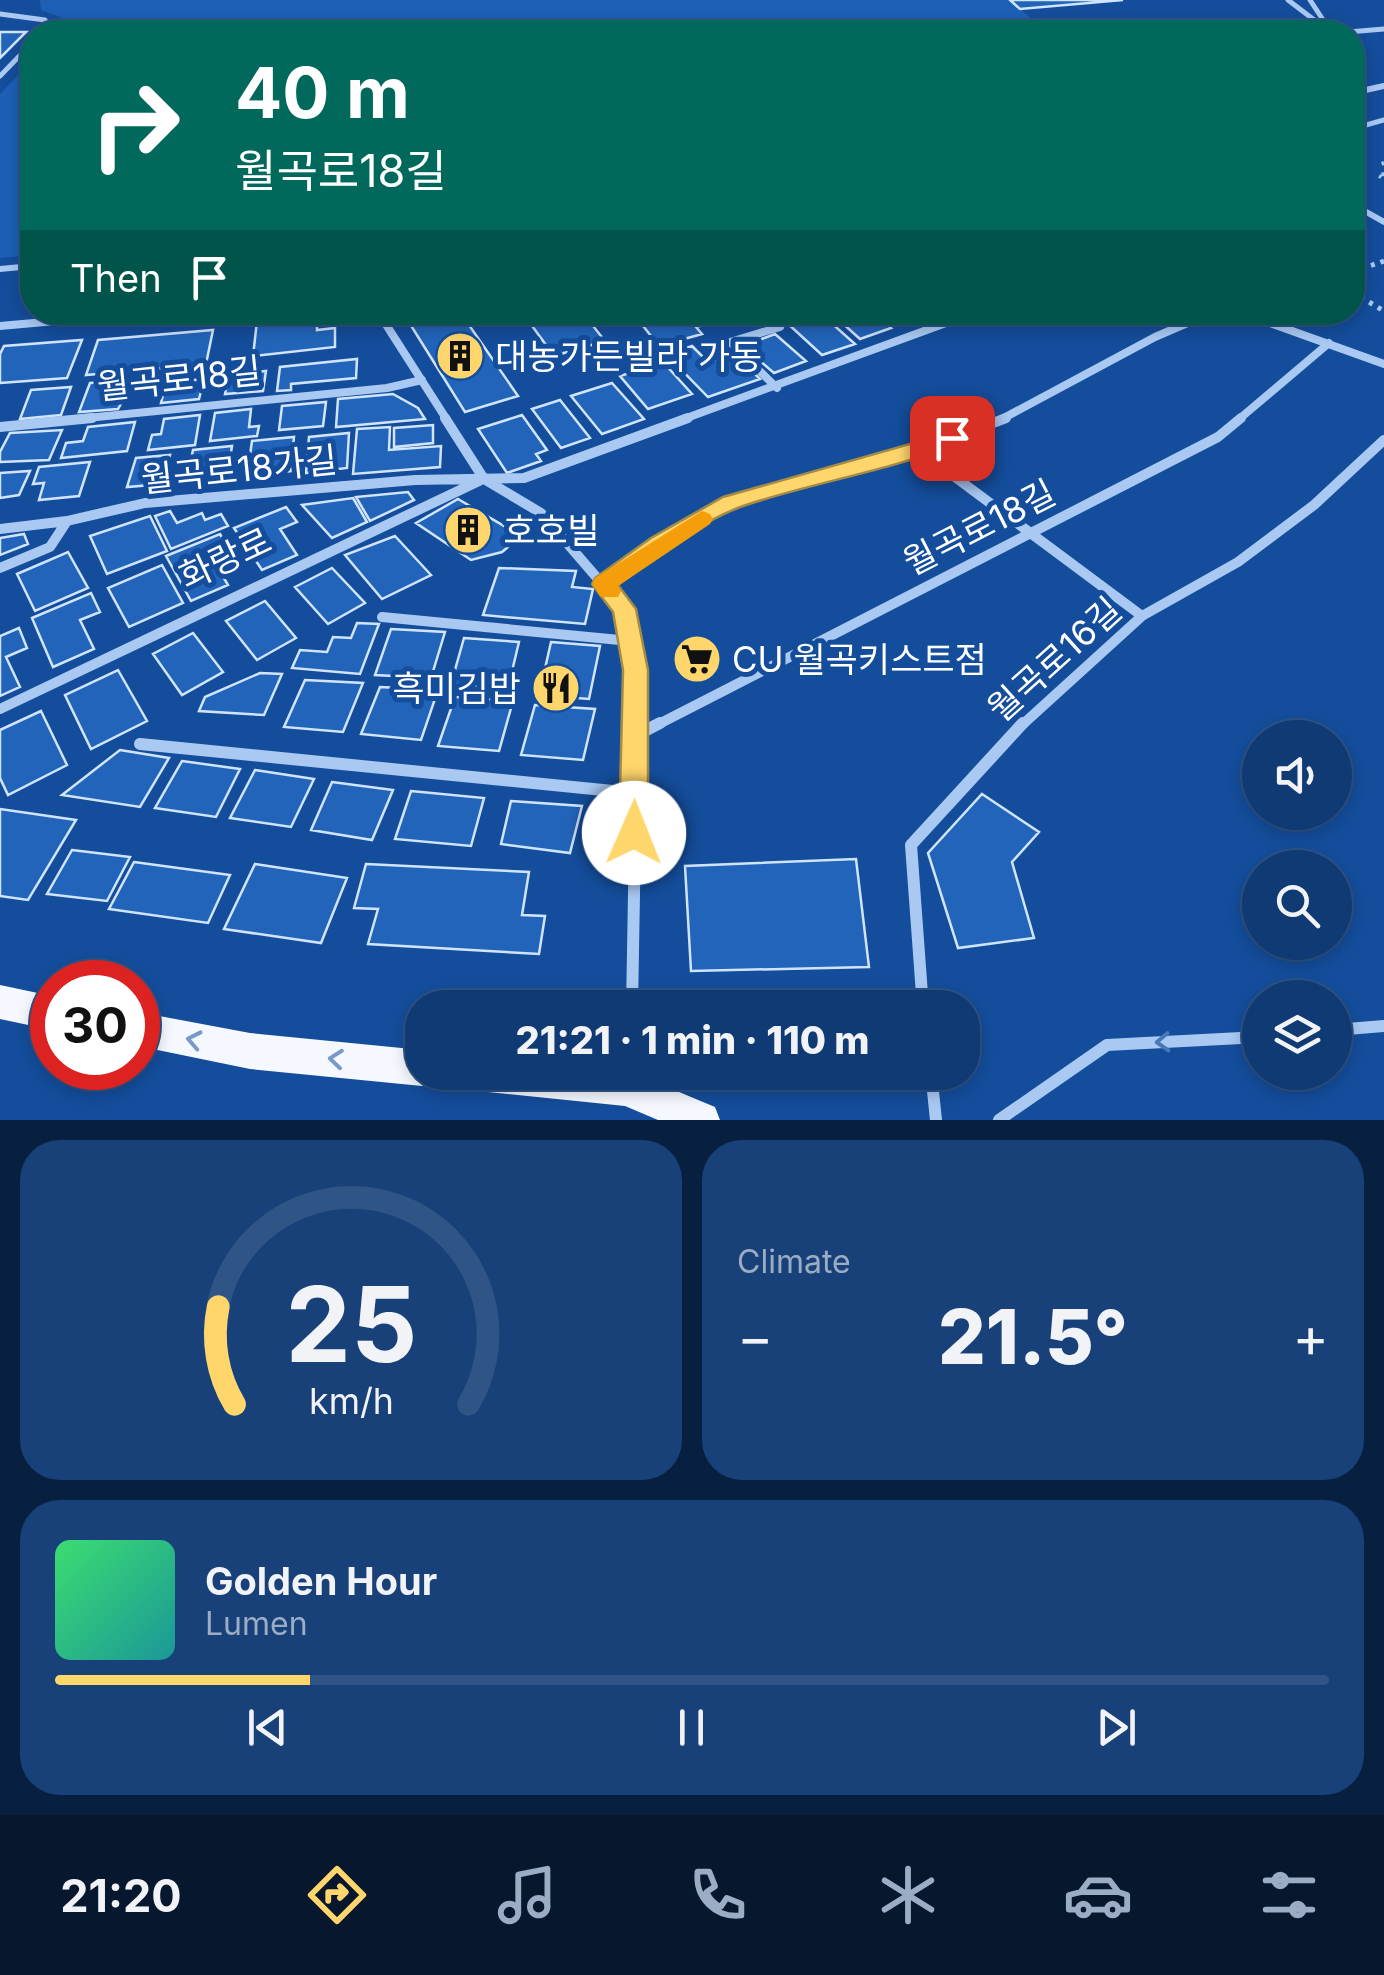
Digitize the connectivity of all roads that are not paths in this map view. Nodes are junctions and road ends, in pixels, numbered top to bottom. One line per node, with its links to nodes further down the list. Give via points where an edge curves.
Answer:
1 (1288, 0): 4 (lane)
2 (0, 14): 3 (lane)
3 (45, 20)
4 (1315, 20)
5 (20, 55): 6 (lane)
6 (0, 76)
7 (386, 325): 14 (street)
8 (778, 325): 15 (street, via 730,342)
9 (942, 325): 15 (street, 월곡로18가길)
10 (1185, 325): 18 (street, via 1016,414)
11 (1276, 325): 12 (street)
12 (1329, 344): 13 (street); 22 (street, 월곡로18길, via 1218,437)
13 (1384, 364)
14 (422, 380): 16 (street, 월곡로18길); 19 (street)
15 (777, 388): 19 (street, 월곡로18가길, via 524,478)
16 (0, 426)
17 (1384, 440): 25 (street, 월곡로16길, via 1238,562)
18 (920, 451): 22 (street); 24 (street, via 731,502)
19 (484, 479): 20 (street, 월곡로18가길, via 146,503); 24 (street, via 541,514); 28 (street, 화랑로)
20 (67, 521): 21 (street, 월곡로18가길); 23 (street, via 50,547)
21 (0, 529)
22 (1031, 534): 25 (street); 29 (street, 월곡로18길)
23 (0, 568)
24 (603, 584): 27 (street, via 624,609)
25 (1142, 616): 33 (street, 월곡로16길, via 1042,703 911,845)
26 (382, 617): 27 (street)
27 (630, 641): 29 (street)
28 (0, 709)
29 (637, 736): 31 (street)
30 (140, 744): 31 (street)
31 (634, 793): 32 (street)
32 (632, 990)
33 (922, 990)
34 (0, 1002): 35 (main road)
35 (30, 1008)
36 (1384, 1026): 37 (street)
37 (1352, 1029)
38 (160, 1033): 40 (main road, one-way to 38, via 250,1051)
39 (1242, 1037): 45 (street, one-way to 45, via 1108,1046)
40 (405, 1066)
41 (645, 1090): 43 (main road)
42 (932, 1090): 44 (street)
43 (702, 1120)
44 (936, 1120)
45 (998, 1120)

